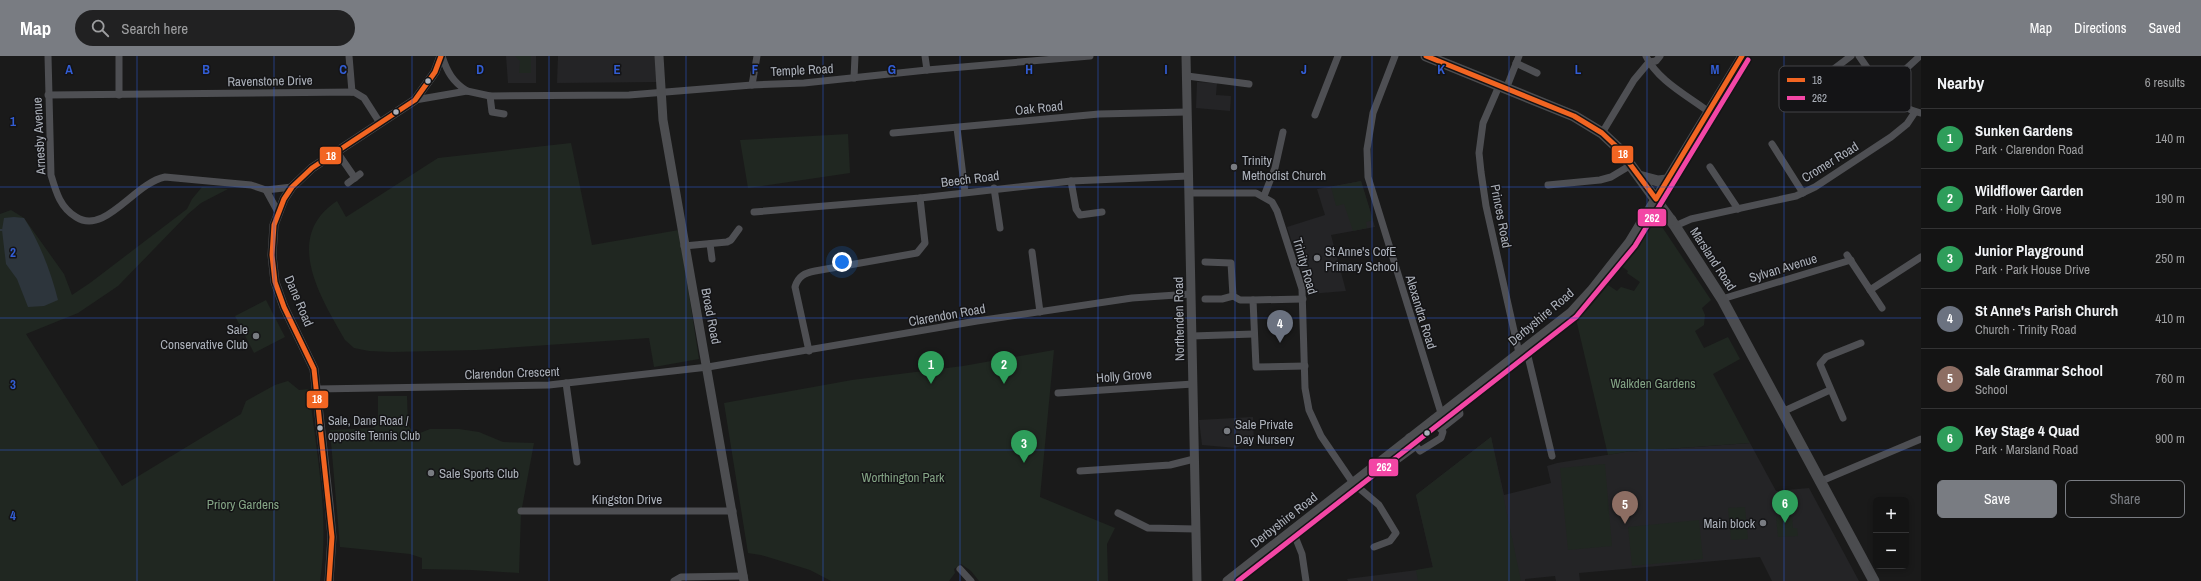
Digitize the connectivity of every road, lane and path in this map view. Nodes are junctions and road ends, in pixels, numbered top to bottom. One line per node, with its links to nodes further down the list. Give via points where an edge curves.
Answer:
1 (48, 56): 36 (street, Arnesby Avenue)
2 (119, 56): 37 (street)
3 (349, 56): 34 (street)
4 (442, 56): 33 (street, Temple Road, via 446,69 457,84); 39 (street, Dane Road, via 435,72)
5 (659, 56): 35 (street, Broad Road)
6 (757, 56): 31 (street)
7 (855, 56): 29 (street)
8 (925, 56): 26 (street)
9 (1090, 56): 20 (street, Temple Road)
10 (1186, 56): 28 (street, Northenden Road)
11 (1338, 56): 44 (street)
12 (1395, 56): 106 (street, Alexandra Road, via 1373,113 1367,149 1368,177)
13 (1426, 56): 32 (main road, Marsland Road)
14 (1519, 56): 22 (street, Princes Road)
15 (1660, 56): 21 (street, via 1656,61)
16 (1742, 56): 41 (street, Derbyshire Road)
17 (1851, 56): 23 (street)
18 (1859, 56): 24 (street)
19 (1920, 56): 25 (street)
20 (1057, 58): 26 (street, Temple Road)
21 (1647, 59): 41 (street, via 1665,79); 49 (street)
22 (1516, 63): 27 (street); 32 (street, Princes Road)
23 (1838, 66)
24 (1867, 66)
25 (1909, 66)
26 (927, 70): 29 (street, Temple Road)
27 (1537, 73)
28 (1187, 76): 30 (street); 40 (street, Northenden Road)
29 (854, 78): 31 (street, Temple Road)
30 (1250, 84)
31 (752, 85): 35 (street, Temple Road)
32 (1502, 87): 49 (main road, Marsland Road, via 1574,116); 95 (street, Princes Road, via 1483,123 1479,153 1486,206)
33 (468, 91): 38 (street, Temple Road); 39 (street, Temple Road)
34 (352, 92): 37 (street, Ravenstone Drive); 45 (street, via 364,98)
35 (660, 92): 38 (street, Temple Road, via 629,95); 78 (street, Broad Road)
36 (48, 95): 37 (street, Ravenstone Drive); 62 (street, Arnesby Avenue, via 54,185 64,206 80,220 102,220 145,185 165,176 251,185)
37 (120, 95)
38 (490, 96): 43 (street, via 492,112)
39 (415, 100): 45 (street, Dane Road)
40 (1187, 112): 46 (street, Oak Road, via 1099,114); 54 (street, Northenden Road)
41 (1709, 112): 56 (street, Derbyshire Road)
42 (1918, 112): 65 (street, Cromer Road, via 1890,138 1829,179)
43 (504, 114)
44 (1316, 115)
45 (380, 123): 51 (street, Dane Road)
46 (957, 128): 48 (street, Oak Road); 63 (street)
47 (1283, 132): 66 (street, via 1275,168)
48 (892, 133)
49 (1602, 134): 52 (main road, Marsland Road)
50 (1772, 144): 65 (street)
51 (337, 152): 58 (street, via 357,176); 60 (street, Dane Road, via 312,168)
52 (1631, 165): 55 (main road, Marsland Road); 59 (street, via 1611,177 1600,180)
53 (1710, 167): 69 (street)
54 (1188, 176): 57 (street, Beech Road); 64 (street, Northenden Road)
55 (1639, 176): 56 (main road, via 1658,181); 68 (main road, Marsland Road)
56 (1667, 180): 68 (street, Derbyshire Road)
57 (1071, 181): 61 (street, Beech Road); 72 (street, via 1076,209 1080,215)
58 (348, 183)
59 (1548, 185)
60 (292, 187): 62 (street, Arnesby Avenue); 70 (street, Dane Road)
61 (994, 188): 63 (street, Beech Road); 75 (street)
62 (266, 190): 70 (street)
63 (965, 192): 67 (street, Beech Road)
64 (1189, 193): 66 (street, via 1246,192); 84 (street, Northenden Road)
65 (1803, 193): 69 (street, Cromer Road)
66 (1264, 196): 87 (street, Trinity Road, via 1272,202 1277,211)
67 (920, 198): 71 (street, Beech Road); 96 (street, via 924,247 913,255 815,271 801,276 796,281 795,287)
68 (1656, 198): 73 (street, Derbyshire Road); 74 (main road, Marsland Road)
69 (1738, 209): 74 (street, Cromer Road)
70 (278, 212): 101 (street, Dane Road, via 272,238 275,282 284,307 310,357)
71 (754, 212)
72 (1102, 212)
73 (1644, 216): 74 (main road, via 1659,216); 95 (street, Derbyshire Road, via 1629,242 1584,299)
74 (1673, 223): 88 (main road, Marsland Road)
75 (1000, 228)
76 (739, 229): 77 (street, via 731,240)
77 (710, 244): 78 (street); 81 (street)
78 (684, 246): 98 (street, Broad Road)
79 (1032, 252): 91 (street)
80 (1921, 257): 83 (street)
81 (712, 259)
82 (1205, 262): 85 (street, via 1231,263)
83 (1870, 290): 88 (street, Sylvan Avenue, via 1849,258); 90 (street)
84 (1191, 294): 91 (street, Clarendon Road, via 1132,298); 93 (street, Northenden Road)
85 (1233, 296): 86 (street); 89 (street, via 1240,300)
86 (1206, 299)
87 (1303, 299): 89 (street); 97 (street, Trinity Road)
88 (1722, 299): 105 (main road, Marsland Road)
89 (1253, 300): 92 (street)
90 (1882, 308)
91 (1040, 312): 96 (street, Clarendon Road)
92 (1254, 334): 93 (street); 97 (street, via 1256,367)
93 (1192, 336): 100 (street, Northenden Road)
94 (1861, 343): 102 (street, via 1821,360 1820,364)
95 (1522, 350): 104 (street, Derbyshire Road); 113 (street, Princes Road)
96 (809, 351): 98 (street, Clarendon Road)
97 (1305, 366): 118 (street, Trinity Road, via 1305,388 1314,423)
98 (708, 367): 99 (street, Clarendon Crescent); 120 (street, Broad Road)
99 (566, 383): 101 (street, Clarendon Crescent, via 539,386); 115 (street)
100 (1193, 384): 103 (street, Holly Grove); 114 (street, Northenden Road)
101 (317, 389): 127 (street, Dane Road, via 331,530)
102 (1830, 390): 105 (street); 107 (street)
103 (1058, 393)
104 (1456, 402): 106 (street, Derbyshire Road); 108 (street, via 1460,414)
105 (1782, 412): 117 (main road, Marsland Road)
106 (1437, 416): 108 (street); 109 (street, Derbyshire Road)
107 (1842, 418)
108 (1441, 429): 111 (street, via 1443,435 1424,451)
109 (1409, 437): 111 (street); 112 (street, Derbyshire Road)
110 (1921, 439): 117 (street)
111 (1416, 447): 112 (street, via 1399,459)
112 (1395, 449): 118 (street, Derbyshire Road)
113 (1552, 456)
114 (1194, 459): 116 (street, via 1170,465); 122 (street, Northenden Road)
115 (577, 462)
116 (1080, 471)
117 (1819, 482): 133 (main road, Marsland Road)
118 (1353, 483): 123 (street, Derbyshire Road); 124 (street, Trinity Road, via 1379,505 1396,533 1390,541)
119 (521, 511): 120 (street, Kingston Drive)
120 (733, 511): 126 (street, Broad Road)
121 (1118, 513): 122 (street, via 1148,528)
122 (1196, 529): 130 (street, Northenden Road)
123 (1292, 529): 131 (street, Derbyshire Road); 132 (street, via 1302,554)
124 (1374, 547)
125 (960, 569): 129 (street)
126 (744, 579): 128 (street, via 681,577)
127 (329, 581)
128 (674, 581)
129 (971, 581)
130 (1196, 581)
131 (1227, 581)
132 (1306, 581)
133 (1874, 581)

